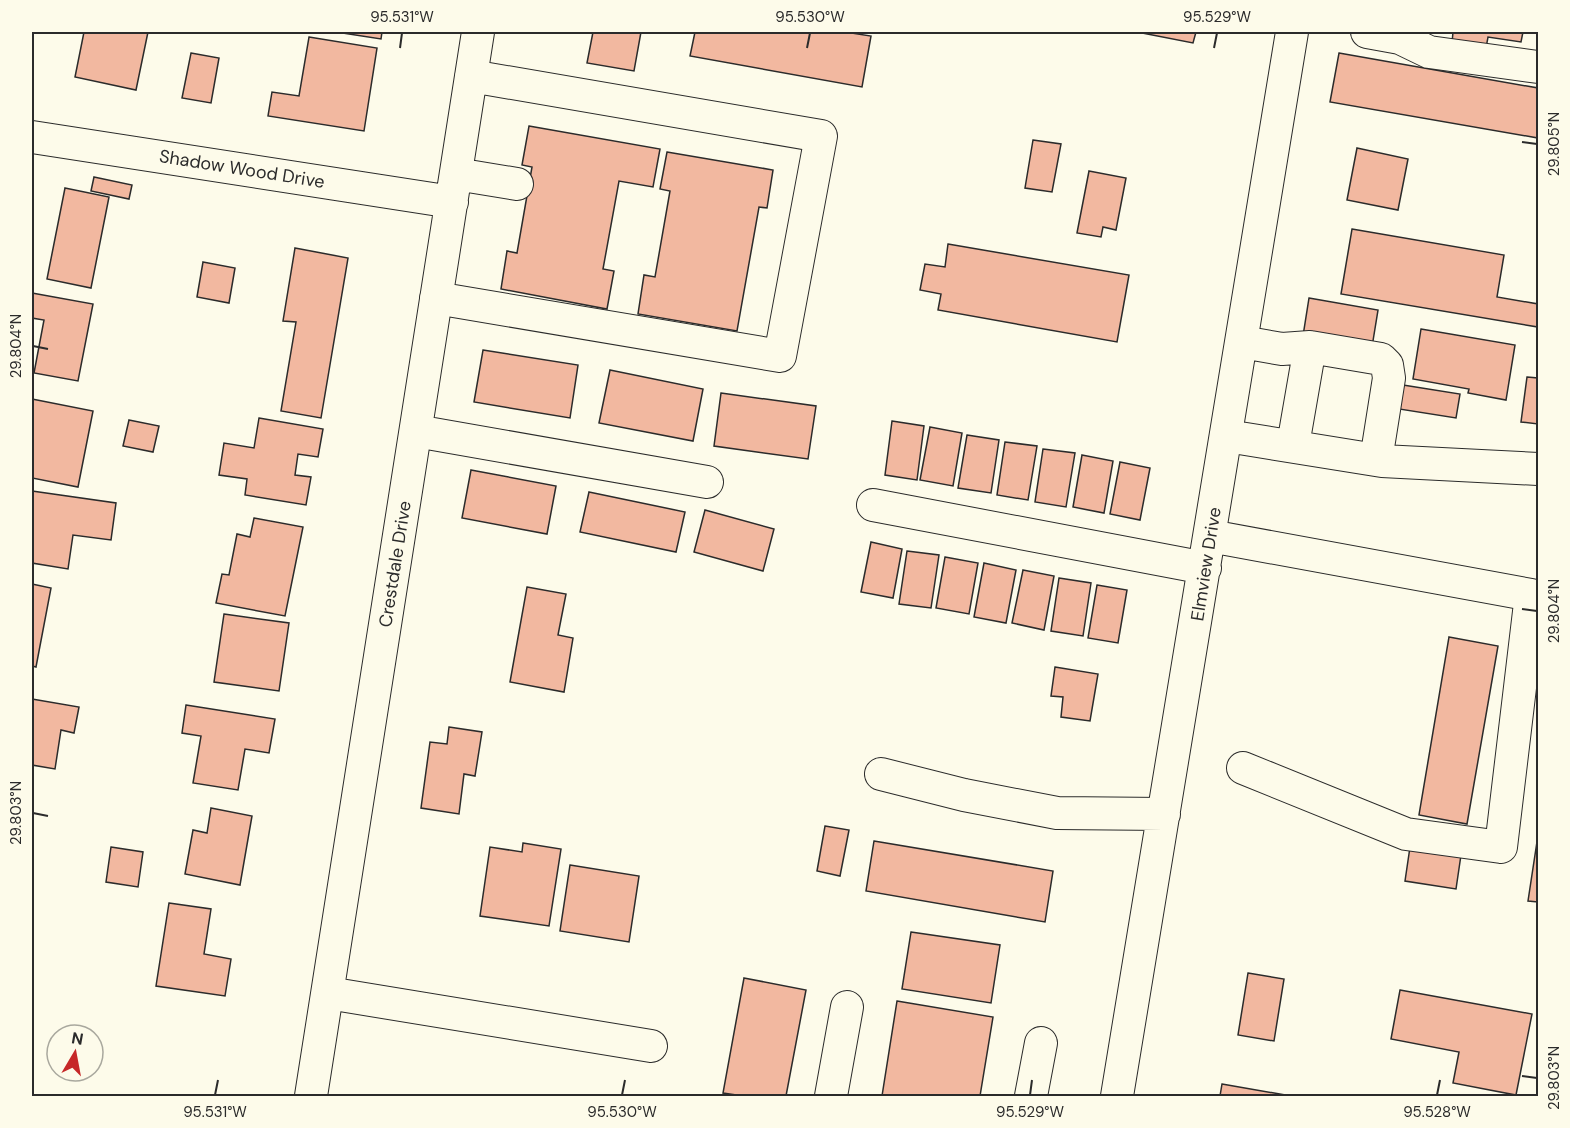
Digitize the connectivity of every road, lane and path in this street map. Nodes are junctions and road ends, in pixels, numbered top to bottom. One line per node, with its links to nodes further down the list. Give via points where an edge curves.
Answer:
1 (478, 32): 6 (street, Crestdale Drive)
2 (1292, 32): 11 (street, Elmview Drive)
3 (1367, 32): 4 (street)
4 (1401, 35): 5 (street, via 1429,52)
5 (1539, 67)
6 (471, 76): 9 (street, Crestdale Drive); 10 (street, via 820,136 780,356)
7 (32, 137): 9 (street, Shadow Wood Drive)
8 (517, 184): 9 (street, Shadow Wood Drive)
9 (454, 188): 10 (street, Crestdale Drive)
10 (435, 298): 13 (street, Crestdale Drive)
11 (1242, 342): 12 (street, via 1282,349); 14 (street, Elmview Drive)
12 (1310, 346): 15 (street); 16 (street, via 1381,359 1388,365)
13 (416, 431): 18 (street); 25 (street, Crestdale Drive)
14 (1227, 436): 15 (street); 20 (street, Elmview Drive)
15 (1293, 445): 16 (street)
16 (1376, 460): 17 (street)
17 (1539, 469)
18 (707, 482)
19 (873, 505): 21 (street)
20 (1210, 536): 21 (street, Elmview Drive); 22 (street, via 1531,595 1501,848 1406,834)
21 (1205, 568): 24 (street, Elmview Drive)
22 (1244, 768)
23 (881, 774): 24 (street, via 1057,813)
24 (1164, 814): 32 (street, Elmview Drive)
25 (328, 993): 28 (street); 29 (street, Crestdale Drive)
26 (847, 1007): 30 (street)
27 (1041, 1043): 31 (street)
28 (651, 1046)
29 (311, 1096)
30 (831, 1096)
31 (1031, 1096)
32 (1117, 1096)

